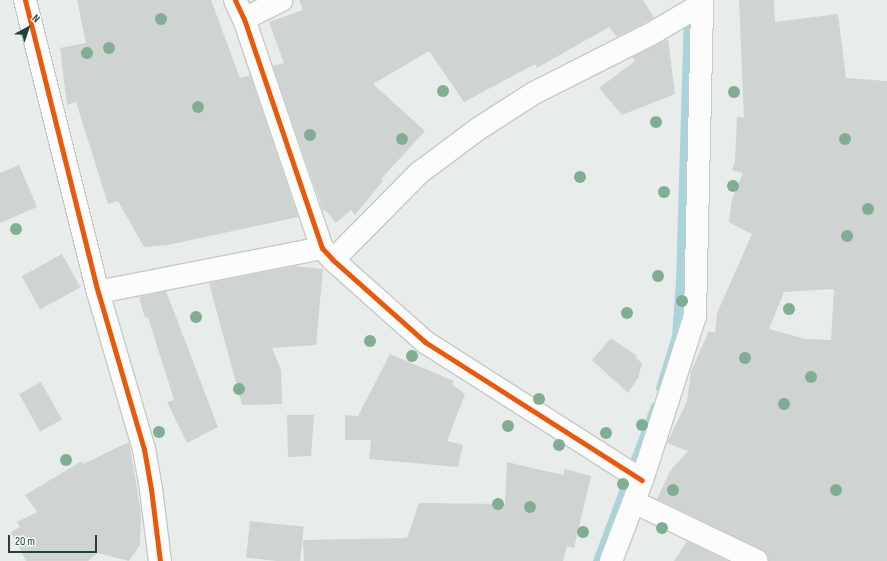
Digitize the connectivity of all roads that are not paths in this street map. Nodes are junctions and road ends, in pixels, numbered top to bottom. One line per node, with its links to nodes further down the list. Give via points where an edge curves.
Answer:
1 (25, 0): 6 (street)
2 (282, 0): 4 (street)
3 (702, 2): 5 (street, via 651,34 534,93 478,129 419,173); 7 (street, via 696,316)
4 (239, 10): 5 (street)
5 (327, 254): 6 (street); 7 (street, via 425,342)
6 (98, 292): 9 (street, via 144,449)
7 (642, 480): 8 (street)
8 (634, 502): 10 (street); 11 (street)
9 (160, 561)
10 (611, 561)
11 (757, 561)

